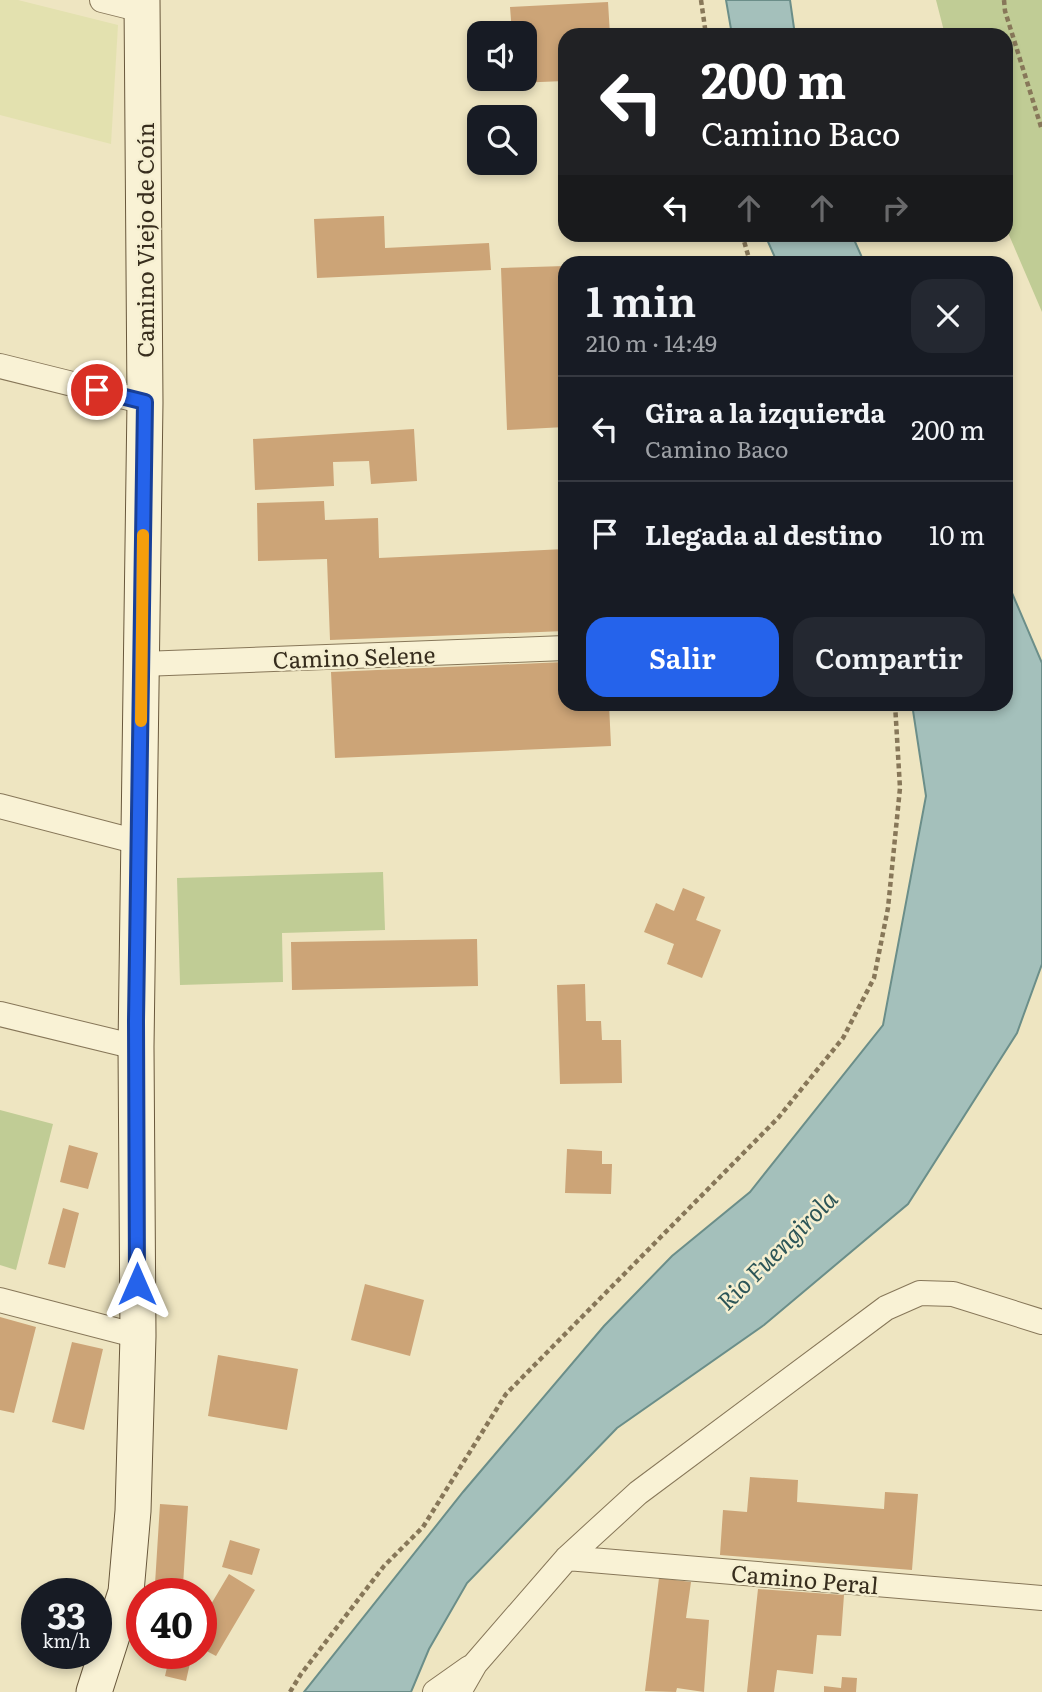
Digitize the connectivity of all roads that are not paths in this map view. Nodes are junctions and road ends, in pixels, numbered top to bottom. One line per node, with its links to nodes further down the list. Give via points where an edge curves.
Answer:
1 (102, 0): 2 (street)
2 (142, 5): 4 (street, Camino Viejo de Coín)
3 (0, 366): 4 (street)
4 (145, 402): 6 (street, Camino Viejo de Coín)
5 (558, 648): 6 (street, Camino Selene)
6 (142, 664): 8 (street, Camino Viejo de Coín)
7 (0, 806): 8 (street)
8 (138, 842): 10 (street, Camino Viejo de Coín)
9 (0, 1014): 10 (street)
10 (136, 1047): 13 (street, Camino Viejo de Coín)
11 (0, 1300): 13 (street)
12 (1042, 1322): 14 (street, via 953,1294 920,1293 886,1308 638,1493)
13 (138, 1336): 17 (street, Camino Viejo de Coín, via 126,1592)
14 (567, 1558): 15 (street, Camino Peral); 16 (street)
15 (1042, 1598)
16 (475, 1664): 18 (street); 19 (street)
17 (94, 1692)
18 (435, 1692)
19 (459, 1692)

